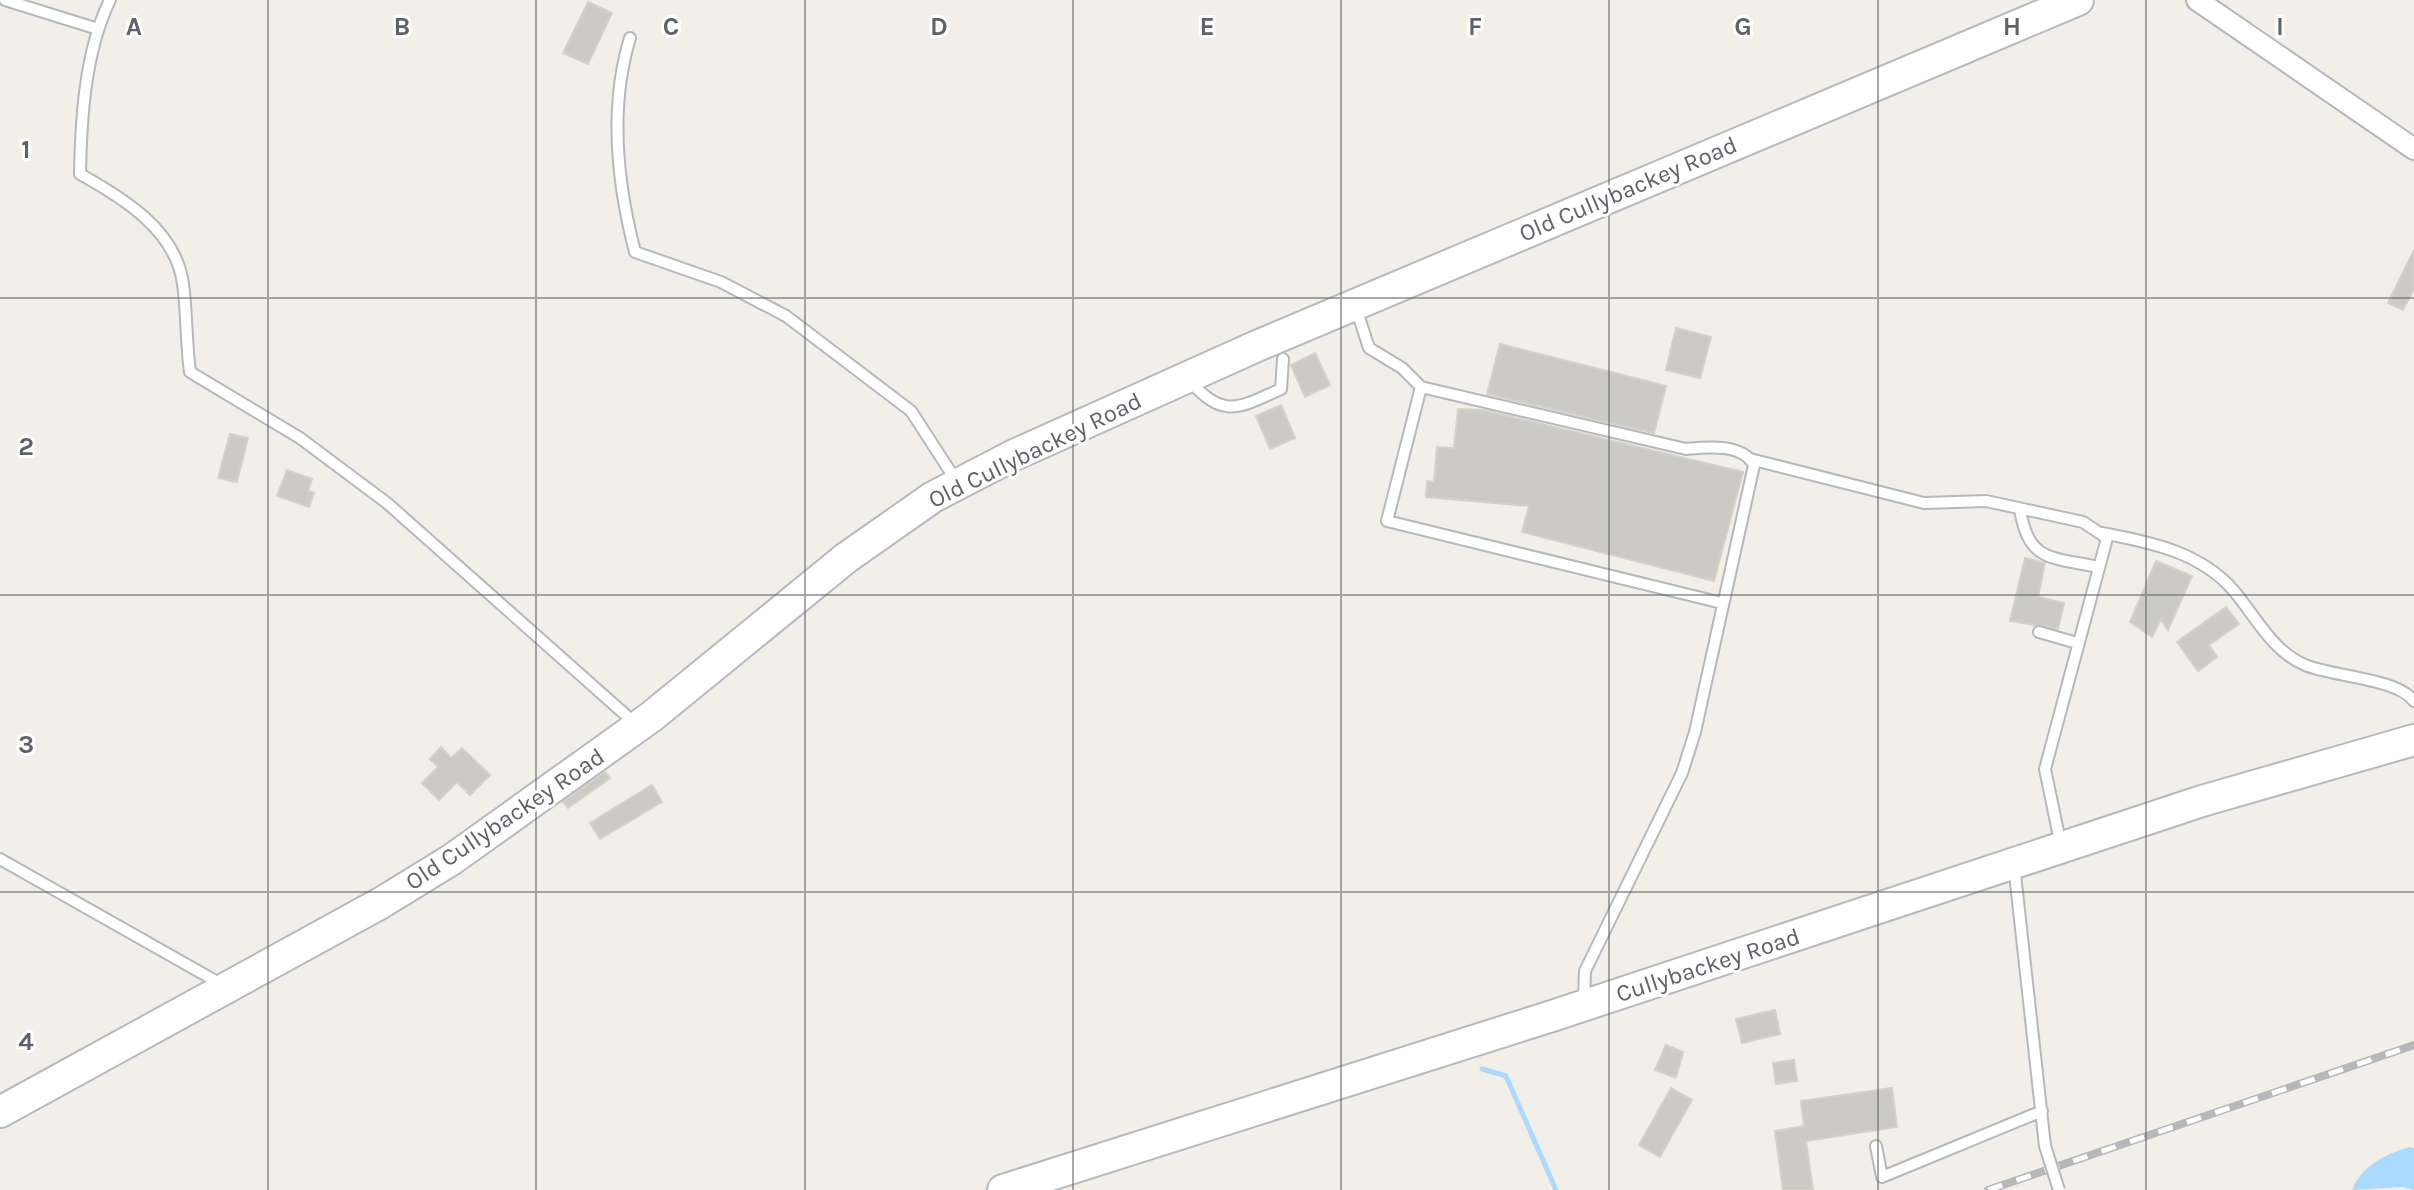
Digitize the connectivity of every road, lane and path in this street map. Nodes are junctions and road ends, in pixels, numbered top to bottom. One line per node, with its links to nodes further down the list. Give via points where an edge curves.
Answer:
1 (5, 0): 5 (lane)
2 (110, 0): 5 (lane)
3 (2078, 0): 8 (street, Old Cullybackey Road)
4 (2197, 0): 7 (street)
5 (98, 29): 21 (lane, via 81,127 80,174 141,211 166,242 183,281 190,372 300,438 387,503)
6 (630, 38): 13 (lane, via 618,76 620,196 635,252 721,282 786,316 911,411)
7 (2414, 149)
8 (1355, 304): 10 (street, Old Cullybackey Road); 11 (lane, via 1369,348)
9 (1283, 359): 10 (lane, via 1281,389 1242,407 1225,409 1210,402)
10 (1187, 378): 13 (street, Old Cullybackey Road)
11 (1421, 387): 12 (lane, via 1686,449 1716,447); 17 (lane, via 1387,521)
12 (1750, 459): 14 (lane, via 1924,503 1986,501); 17 (lane, via 1754,465)
13 (958, 484): 21 (street, Old Cullybackey Road, via 846,558)
14 (2020, 509): 15 (lane, via 2083,522); 16 (lane, via 2031,546 2042,554)
15 (2102, 533): 16 (lane, via 2107,538); 20 (lane, via 2177,551 2218,574 2264,633 2303,664 2401,690)
16 (2098, 567): 19 (lane)
17 (1722, 603): 27 (lane, via 1682,773 1585,971)
18 (2039, 632): 19 (lane)
19 (2077, 643): 23 (lane, via 2045,769)
20 (2414, 701)
21 (639, 726): 26 (street, Old Cullybackey Road, via 451,860)
22 (2414, 740): 23 (street, Cullybackey Road)
23 (2061, 848): 25 (street, Cullybackey Road)
24 (0, 859): 26 (lane)
25 (2014, 863): 27 (street, Cullybackey Road); 28 (lane)
26 (225, 988): 29 (street, Old Cullybackey Road)
27 (1584, 1006): 31 (street, Cullybackey Road)
28 (2042, 1111): 30 (lane, via 1882,1177); 32 (lane, bridge, via 2045,1146)
29 (0, 1112)
30 (1876, 1146)
31 (1003, 1190)
32 (2059, 1190)

